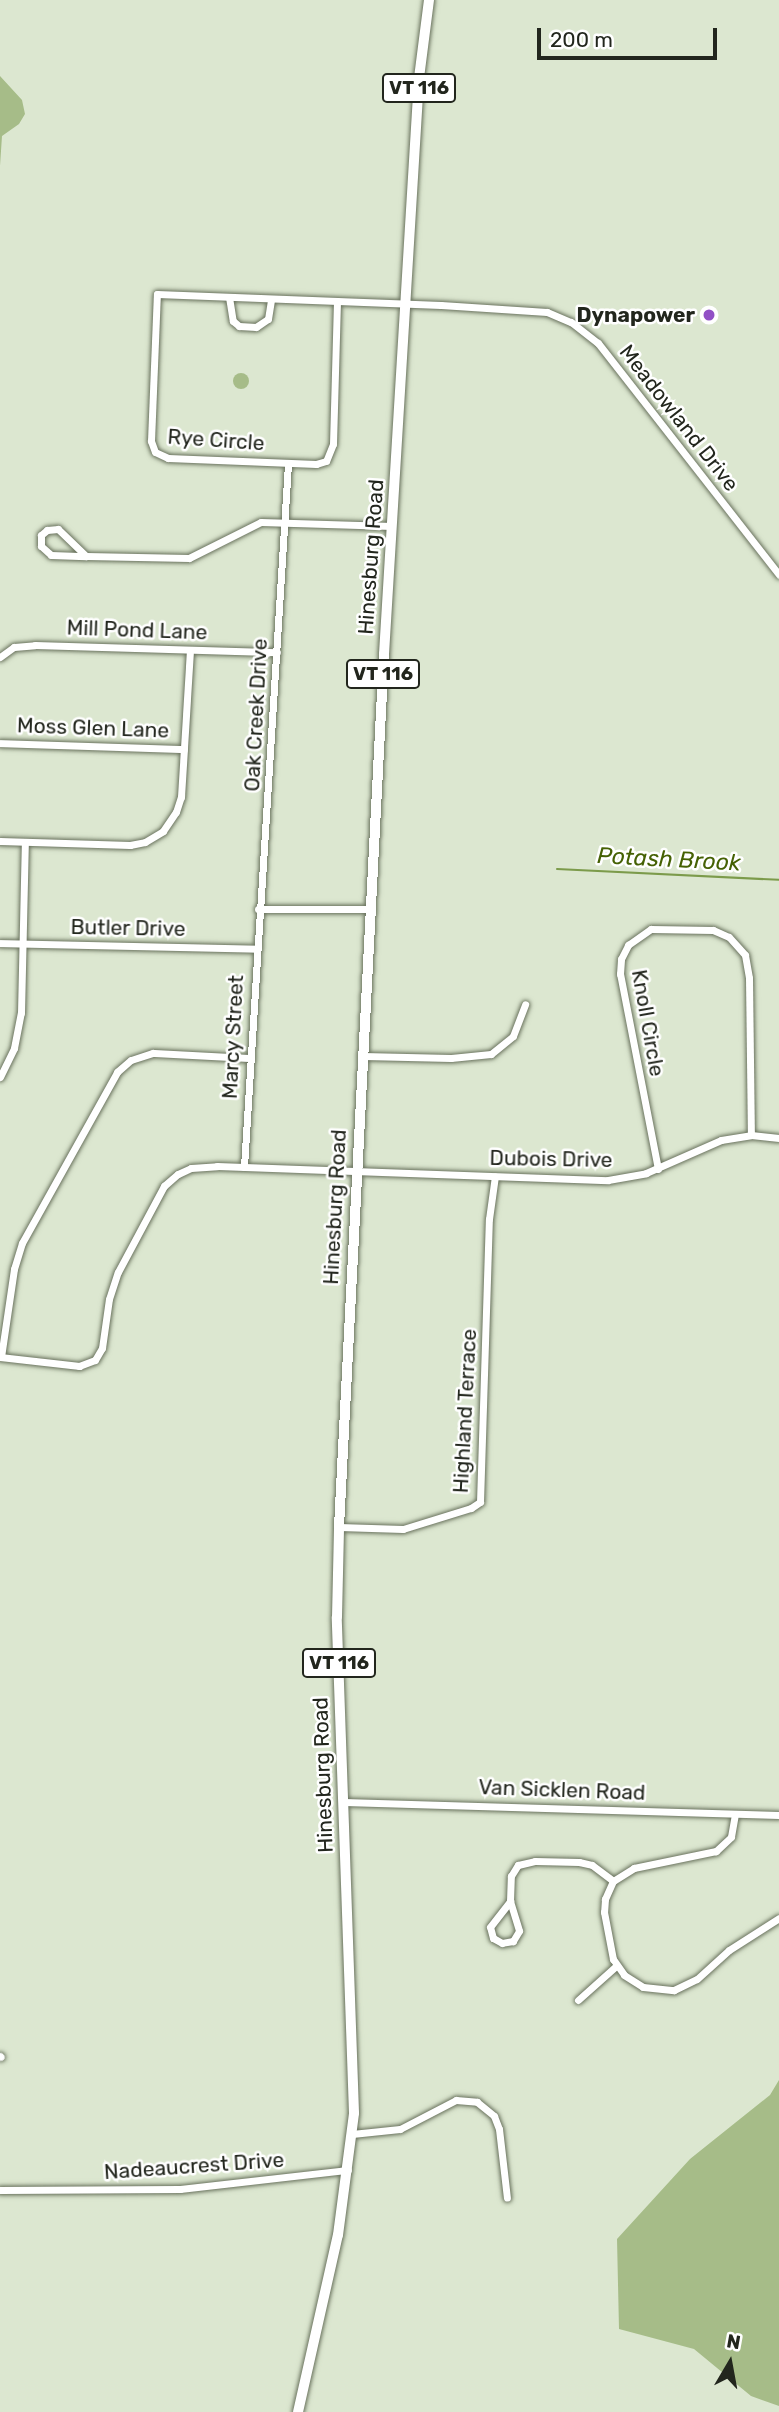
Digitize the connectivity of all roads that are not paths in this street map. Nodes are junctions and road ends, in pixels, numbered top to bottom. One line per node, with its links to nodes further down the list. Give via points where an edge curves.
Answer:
1 (429, 0): 5 (main road, Hinesburg Road / VT 116, via 421,54)
2 (229, 297): 3 (street, Rye Circle); 3 (street, via 233,321 249,327 266,322); 6 (street, Rye Circle, via 157,294 152,447 165,458)
3 (271, 299): 4 (street, Rye Circle)
4 (337, 301): 5 (street, Rye Circle); 6 (street, Rye Circle, via 332,451 319,464)
5 (406, 304): 8 (main road, Hinesburg Road / VT 116); 10 (street, Meadowland Drive, via 547,312 585,331)
6 (288, 463): 7 (street, Oak Creek Drive)
7 (284, 522): 8 (street); 9 (street, via 258,523 193,557); 12 (street, Oak Creek Drive)
8 (392, 526): 19 (main road, Hinesburg Road / VT 116)
9 (86, 556): 9 (street, via 48,554 41,546 41,536 50,528 58,529)
10 (779, 575)
11 (190, 650): 12 (street, Mill Pond Lane); 13 (street, Mill Pond Lane, via 27,645); 15 (street, Moss Glen Lane)
12 (277, 652): 18 (street, Oak Creek Drive)
13 (0, 657)
14 (0, 743): 15 (street, Moss Glen Lane)
15 (184, 748): 17 (street, Moss Glen Lane, via 176,812 151,839 130,845)
16 (0, 841): 17 (street, Moss Glen Lane)
17 (25, 842): 21 (street)
18 (258, 909): 19 (street); 22 (street, Marcy Street)
19 (370, 909): 24 (main road, Hinesburg Road / VT 116)
20 (0, 943): 21 (street, Butler Drive)
21 (23, 943): 22 (street, Butler Drive); 26 (street, via 18,1032)
22 (256, 949): 25 (street, Marcy Street)
23 (525, 1004): 24 (street, via 513,1036 491,1054)
24 (363, 1056): 31 (main road, Hinesburg Road / VT 116)
25 (250, 1058): 29 (street, Marcy Street); 33 (street, via 147,1054 117,1072 18,1253)
26 (0, 1077)
27 (751, 1135): 28 (street, Dubois Drive); 30 (street, Dubois Drive, via 712,1143); 30 (street, Knoll Circle, via 750,978 745,956 729,937 713,930 651,929 628,945 620,974)
28 (779, 1138)
29 (244, 1167): 31 (street); 33 (street, via 191,1168 164,1186 114,1282 102,1348 95,1360 79,1366)
30 (658, 1169): 32 (street, Dubois Drive, via 601,1181)
31 (355, 1172): 32 (street, Dubois Drive); 34 (main road, Hinesburg Road / VT 116)
32 (495, 1176): 34 (street, Highland Terrace, via 489,1230 480,1502 403,1529)
33 (1, 1357)
34 (339, 1527): 35 (main road, Hinesburg Road / VT 116, via 337,1617)
35 (344, 1801): 36 (street, Van Sicklen Road); 43 (main road, Hinesburg Road / VT 116)
36 (735, 1814): 37 (street, Van Sicklen Road); 38 (street, via 731,1836 716,1851 634,1868)
37 (779, 1815)
38 (613, 1881): 39 (street, via 586,1863 528,1861 513,1872); 41 (street, via 604,1912)
39 (510, 1901): 39 (street, via 490,1927 493,1938 502,1943 513,1941 519,1931)
40 (779, 1918): 41 (street, via 682,1987 666,1991 643,1987)
41 (617, 1965): 42 (street)
42 (578, 2000)
43 (352, 2134): 44 (main road, Hinesburg Road / VT 116); 46 (street, via 400,2129 456,2100 477,2102 494,2116 499,2129)
44 (348, 2170): 45 (street, Nadeaucrest Drive, via 180,2189); 47 (main road, Hinesburg Road / VT 116)
45 (0, 2190)
46 (507, 2198)
47 (299, 2412)

